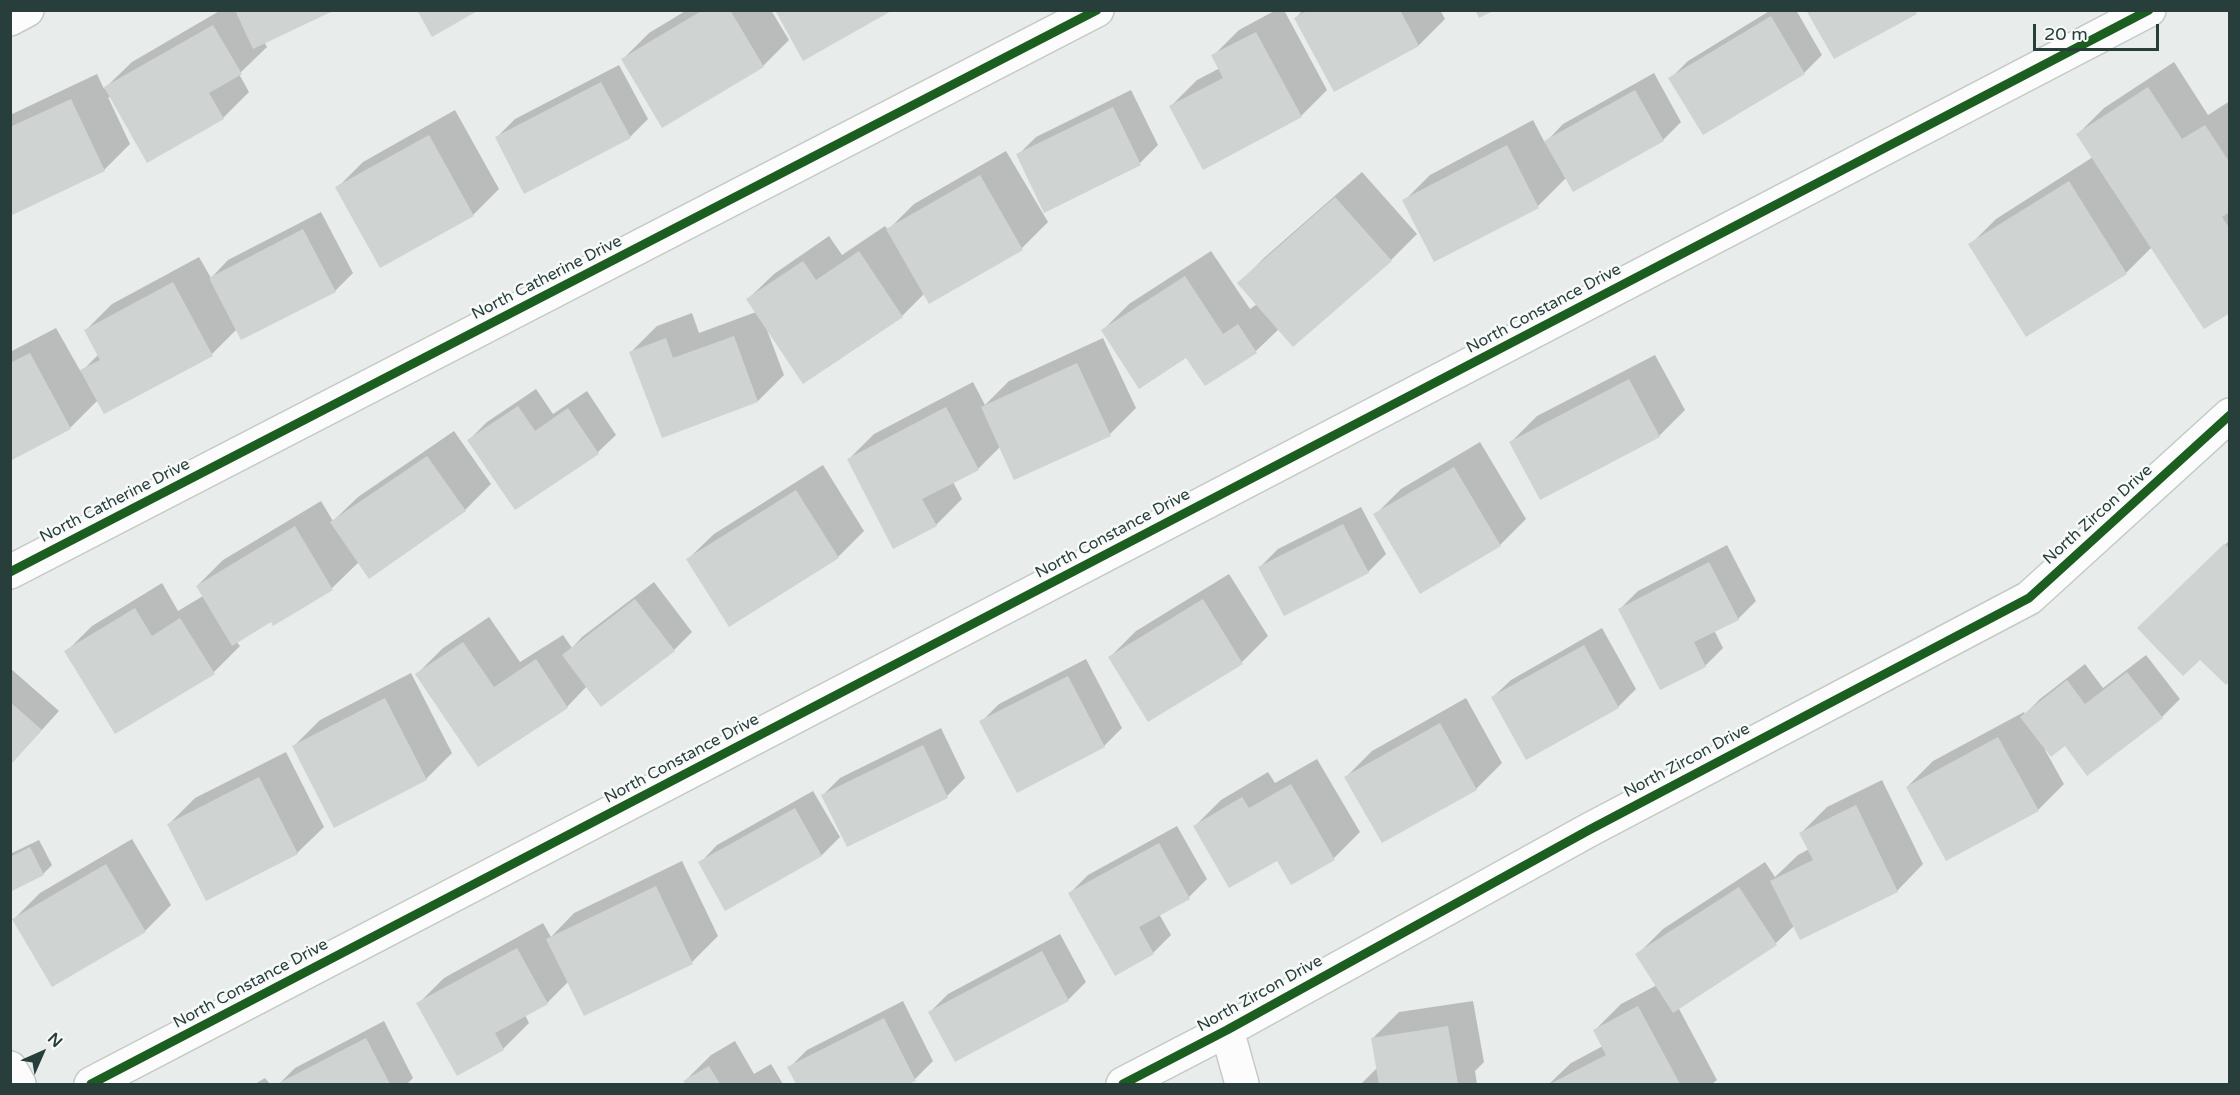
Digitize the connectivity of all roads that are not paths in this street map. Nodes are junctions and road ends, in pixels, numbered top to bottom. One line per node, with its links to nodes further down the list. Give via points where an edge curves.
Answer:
1 (27, 10): 4 (street)
2 (1097, 10): 6 (street, North Catherine Drive)
3 (2149, 10): 10 (street, North Constance Drive)
4 (10, 19)
5 (2229, 415): 7 (street, North Zircon Drive, via 2029,598 1589,830)
6 (10, 572)
7 (1227, 1030): 11 (street, North Zircon Drive); 12 (street)
8 (10, 1068): 9 (street)
9 (19, 1084)
10 (91, 1084)
11 (1122, 1084)
12 (1242, 1084)

